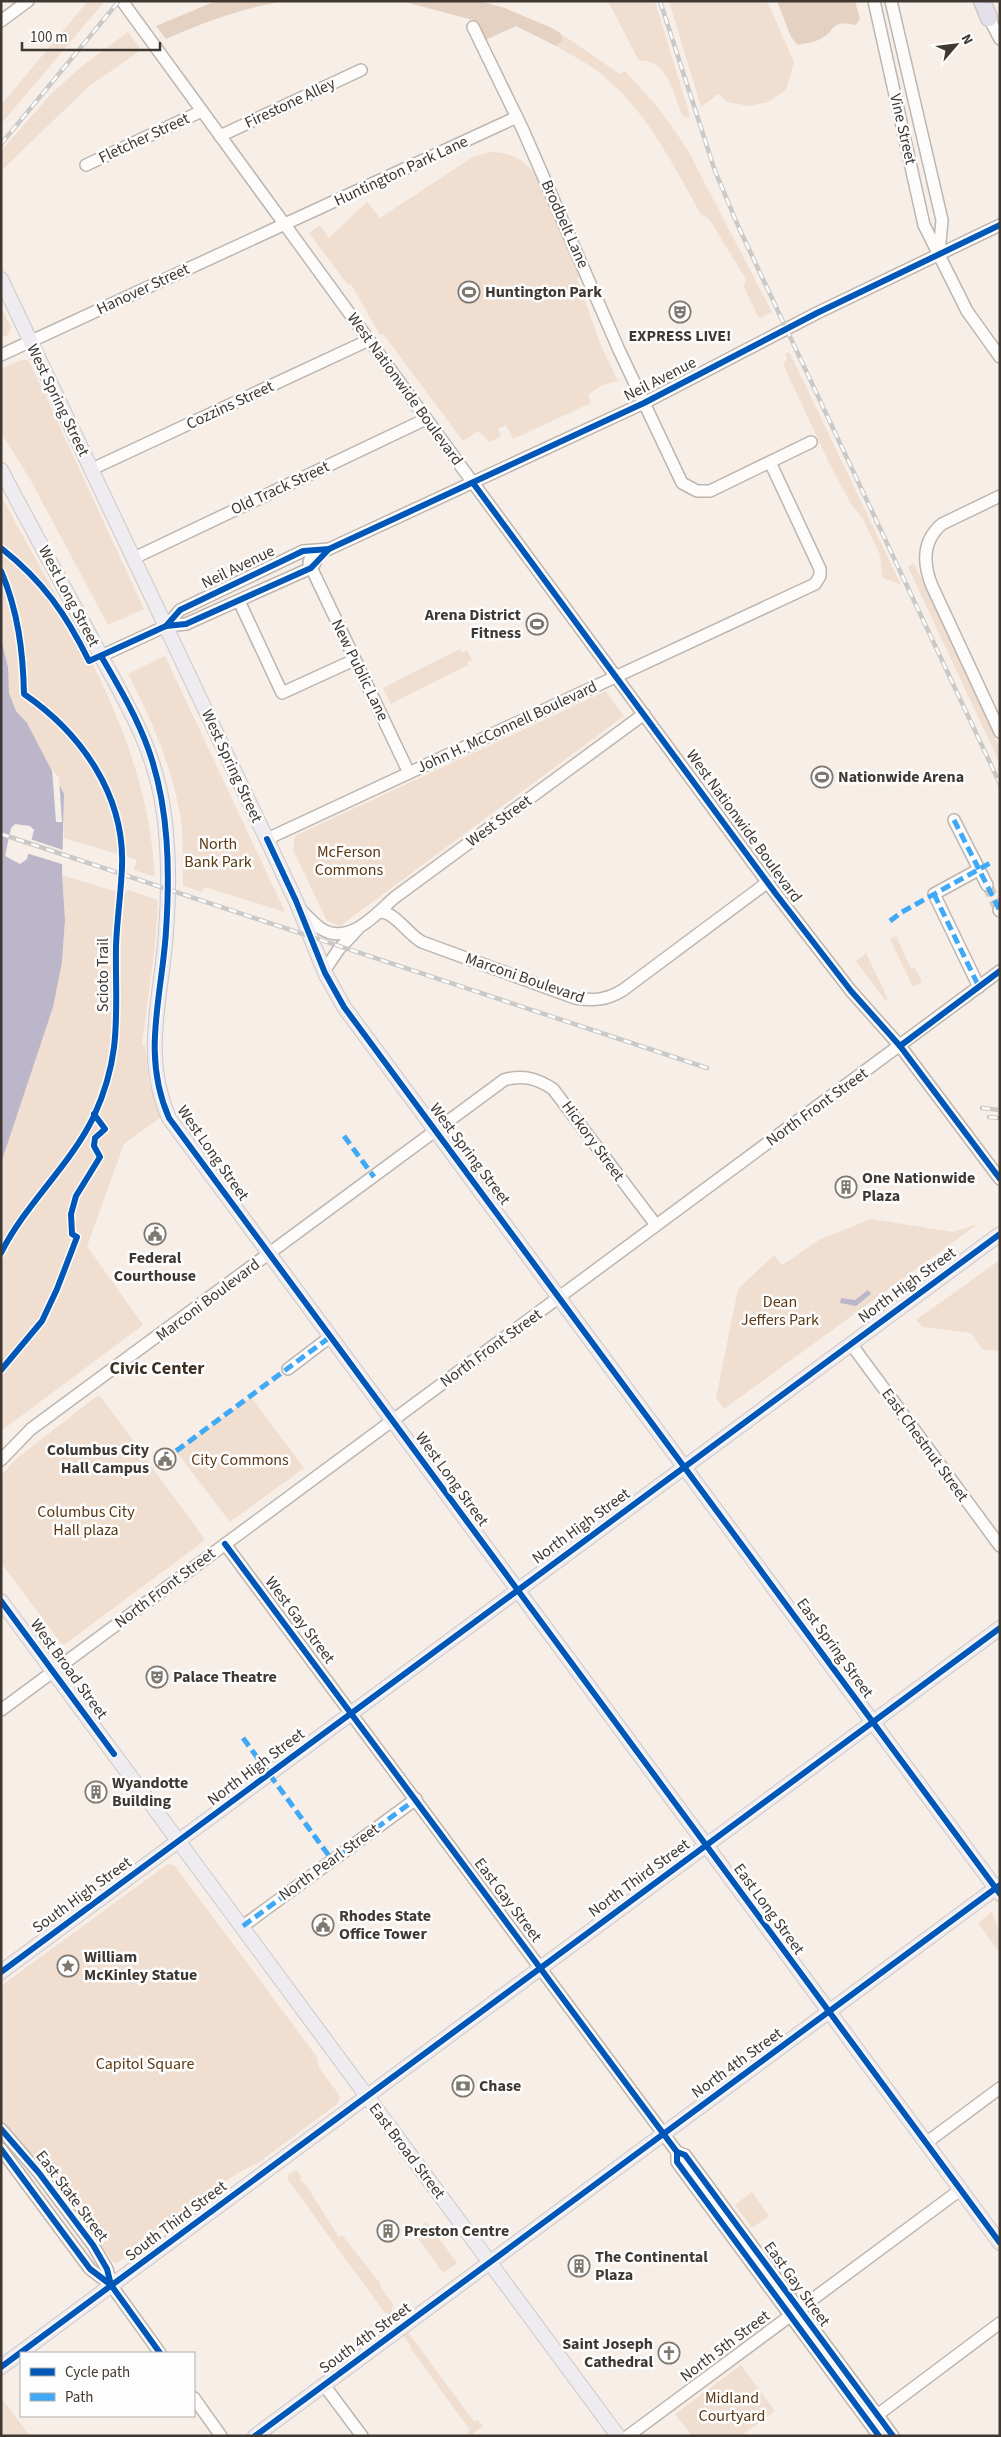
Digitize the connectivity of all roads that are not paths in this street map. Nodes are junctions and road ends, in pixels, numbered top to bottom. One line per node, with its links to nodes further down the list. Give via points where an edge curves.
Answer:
1 (28, 1): 7 (street)
2 (122, 1): 11 (street, West Nationwide Boulevard)
3 (874, 1): 17 (street, Vine Street, via 924,225)
4 (891, 1): 17 (street, Vine Street, via 942,220)
5 (982, 1): 6 (highway)
6 (989, 18): 9 (street)
7 (1, 21)
8 (472, 27): 12 (street, Brodbelt Lane)
9 (1000, 40)
10 (360, 70): 13 (street, Firestone Alley)
11 (202, 111): 13 (street, West Nationwide Boulevard); 14 (street, Fletcher Street)
12 (517, 117): 15 (street, Huntington Park Lane); 23 (street, Brodbelt Lane)
13 (220, 136): 15 (street, West Nationwide Boulevard)
14 (86, 164)
15 (284, 224): 19 (street, West Nationwide Boulevard); 20 (street, Hanover Street)
16 (1000, 225): 17 (street, Neil Avenue)
17 (939, 254): 22 (street, Vine Street, via 967,311); 23 (street, Neil Avenue)
18 (1, 280): 20 (main road, West Spring Street)
19 (369, 340): 24 (street, West Nationwide Boulevard); 27 (street, Cozzins Street)
20 (30, 341): 21 (street, Hanover Street); 27 (main road, West Spring Street)
21 (1, 354)
22 (1000, 357)
23 (644, 403): 26 (street, Brodbelt Lane, via 679,479 692,490 710,490); 29 (street, Neil Avenue)
24 (426, 419): 29 (street, West Nationwide Boulevard); 32 (street, Old Track Street)
25 (811, 442): 26 (street, Brodbelt Lane)
26 (770, 462): 38 (street, John H. McConnell Boulevard, via 818,565 817,582)
27 (92, 469): 32 (main road, West Spring Street)
28 (1, 470): 36 (main road, West Long Street)
29 (473, 483): 31 (street, Neil Avenue); 38 (street, West Nationwide Boulevard)
30 (1000, 496): 40 (street, via 935,530 925,561 932,586)
31 (329, 549): 33 (street, via 310,559); 35 (street, Neil Avenue, via 304,551 180,610)
32 (134, 558): 35 (main road, West Spring Street)
33 (311, 568): 34 (street, Neil Avenue); 37 (street, New Public Lane)
34 (239, 601): 35 (street, Neil Avenue, via 186,624); 37 (street, via 282,692)
35 (166, 626): 36 (street, Neil Avenue); 43 (main road, West Spring Street)
36 (101, 656): 59 (main road, West Long Street, via 144,738 158,781 164,816 166,932 154,1040 159,1090 173,1125)
37 (354, 660): 41 (street, New Public Lane)
38 (616, 676): 39 (street, West Nationwide Boulevard); 41 (street, John H. McConnell Boulevard)
39 (644, 714): 45 (street, West Nationwide Boulevard); 48 (street, West Street)
40 (1000, 732)
41 (409, 773): 43 (street, John H. McConnell Boulevard)
42 (954, 820): 44 (street)
43 (267, 839): 47 (main road, West Spring Street)
44 (978, 870): 46 (street); 52 (street, via 934,894)
45 (768, 882): 48 (street, Marconi Boulevard, via 623,990 594,1000 575,998 422,942 409,934 390,914); 53 (street, West Nationwide Boulevard, via 846,985)
46 (987, 885)
47 (299, 908): 49 (street, via 321,929 334,933); 50 (main road, West Spring Street)
48 (379, 912): 49 (street, West Street)
49 (357, 930): 50 (street, West Street, via 338,949)
50 (324, 971): 55 (main road, West Spring Street, via 344,1007)
51 (1000, 971): 52 (street, North Front Street)
52 (979, 986): 53 (street, North Front Street)
53 (900, 1046): 56 (street, West Nationwide Boulevard); 57 (street, North Front Street)
54 (517, 1078): 55 (street, Marconi Boulevard, via 496,1085); 57 (street, Hickory Street, via 542,1082 562,1098)
55 (435, 1131): 59 (street, Marconi Boulevard); 60 (main road, West Spring Street)
56 (1000, 1179)
57 (656, 1225): 60 (street, North Front Street)
58 (1000, 1234): 62 (main road, North High Street)
59 (269, 1254): 61 (main road, West Long Street); 65 (street, Marconi Boulevard, via 31,1429)
60 (559, 1298): 64 (street, North Front Street); 66 (main road, West Spring Street)
61 (330, 1338): 63 (street); 64 (main road, West Long Street)
62 (851, 1344): 66 (main road, North High Street); 68 (street, East Chestnut Street)
63 (288, 1369)
64 (392, 1422): 67 (street, North Front Street); 69 (main road, West Long Street)
65 (1, 1460)
66 (684, 1467): 69 (main road, North High Street); 75 (main road, East Spring Street)
67 (225, 1544): 72 (street, North Front Street); 74 (street, West Gay Street)
68 (1000, 1546)
69 (517, 1590): 74 (main road, North High Street); 78 (main road, East Long Street)
70 (1, 1601): 72 (main road, West Broad Street)
71 (1000, 1628): 75 (main road, North Third Street)
72 (54, 1671): 73 (street, North Front Street); 77 (main road, West Broad Street)
73 (1, 1710)
74 (352, 1712): 76 (street, East Gay Street); 77 (main road, North High Street)
75 (873, 1723): 78 (main road, North Third Street); 79 (main road, East Spring Street)
76 (416, 1799): 80 (street, North Pearl Street); 81 (street, East Gay Street)
77 (180, 1840): 80 (main road, East Broad Street); 82 (main road, South High Street)
78 (706, 1846): 81 (main road, North Third Street); 83 (main road, East Long Street)
79 (999, 1889): 83 (main road, North 4th Street)
80 (242, 1926): 85 (main road, East Broad Street)
81 (541, 1968): 85 (main road, North Third Street); 87 (street, East Gay Street)
82 (1, 1972)
83 (828, 2013): 87 (main road, North 4th Street); 88 (main road, East Long Street)
84 (1000, 2088): 88 (street)
85 (366, 2096): 92 (main road, East Broad Street); 93 (main road, South Third Street)
86 (1, 2129): 93 (street, East State Street, via 94,2245 107,2269)
87 (664, 2134): 92 (main road, North 4th Street); 94 (street, East Gay Street, via 677,2152 677,2162)
88 (926, 2143): 90 (main road, East Long Street)
89 (1, 2149): 93 (street, East State Street, via 90,2269)
90 (960, 2190): 91 (main road, East Long Street); 94 (street, North 5th Street)
91 (1000, 2243)
92 (490, 2262): 100 (main road, South 4th Street); 106 (main road, East Broad Street)
93 (111, 2285): 96 (main road, South Third Street); 97 (street, East State Street)
94 (795, 2312): 102 (street, East Gay Street); 107 (street, North 5th Street)
95 (1000, 2324): 102 (street)
96 (21, 2352)
97 (159, 2352)
98 (20, 2353): 99 (main road, South Third Street)
99 (1, 2367)
100 (324, 2385): 104 (main road, South 4th Street); 105 (street)
101 (195, 2399): 103 (street)
102 (873, 2418): 108 (street, East Gay Street); 109 (street, East Gay Street)
103 (221, 2436)
104 (255, 2436)
105 (362, 2436)
106 (618, 2436)
107 (628, 2436)
108 (879, 2436)
109 (893, 2436)

